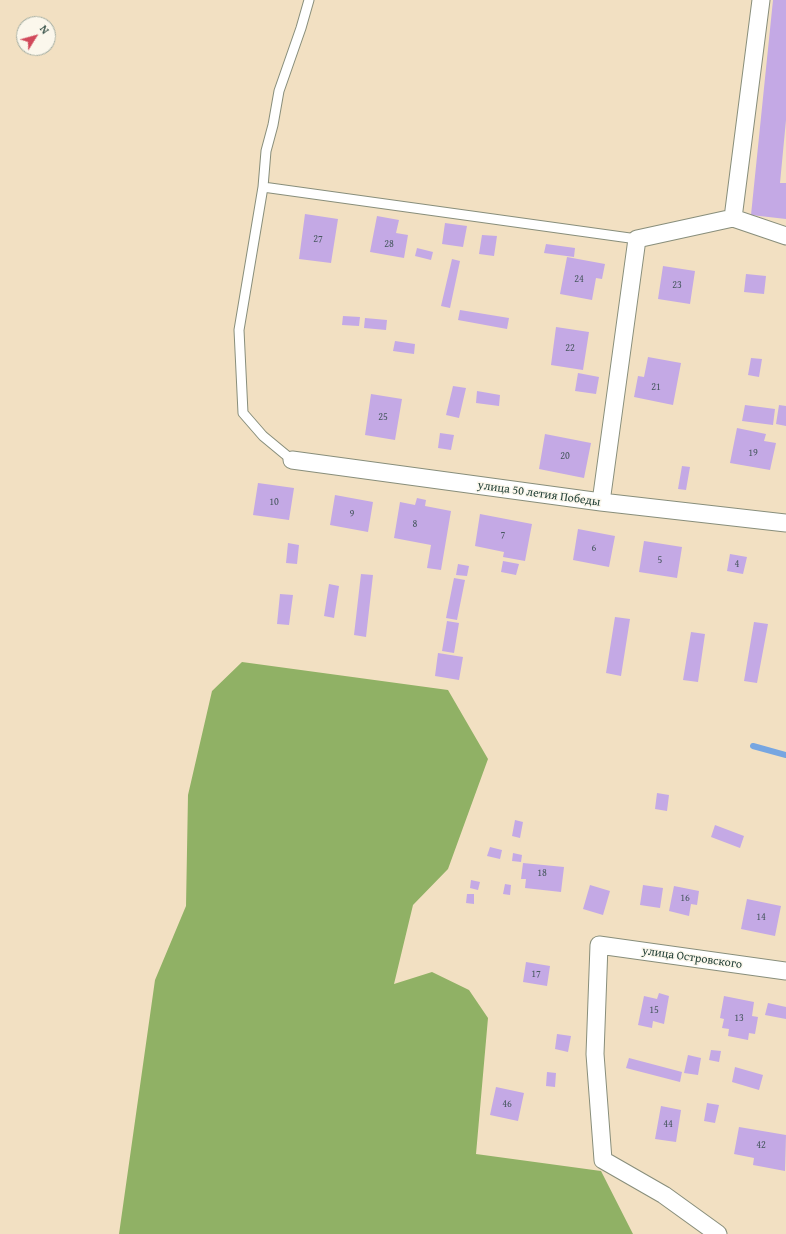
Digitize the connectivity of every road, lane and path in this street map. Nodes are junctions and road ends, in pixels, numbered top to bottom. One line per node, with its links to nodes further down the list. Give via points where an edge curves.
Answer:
1 (308, 0): 3 (lane, via 279,91 266,151)
2 (761, 0): 4 (street)
3 (263, 187): 6 (lane); 7 (lane, via 239,330 243,413 263,436)
4 (733, 218): 5 (street); 6 (street)
5 (786, 236)
6 (637, 239): 8 (street)
7 (292, 460): 8 (street, улица 50 летия Победы)
8 (601, 502): 9 (street, улица 50 летия Победы)
9 (786, 523)
10 (786, 971): 11 (street, улица Островского, via 599,945 595,1054 603,1160 664,1195)
11 (718, 1234)

